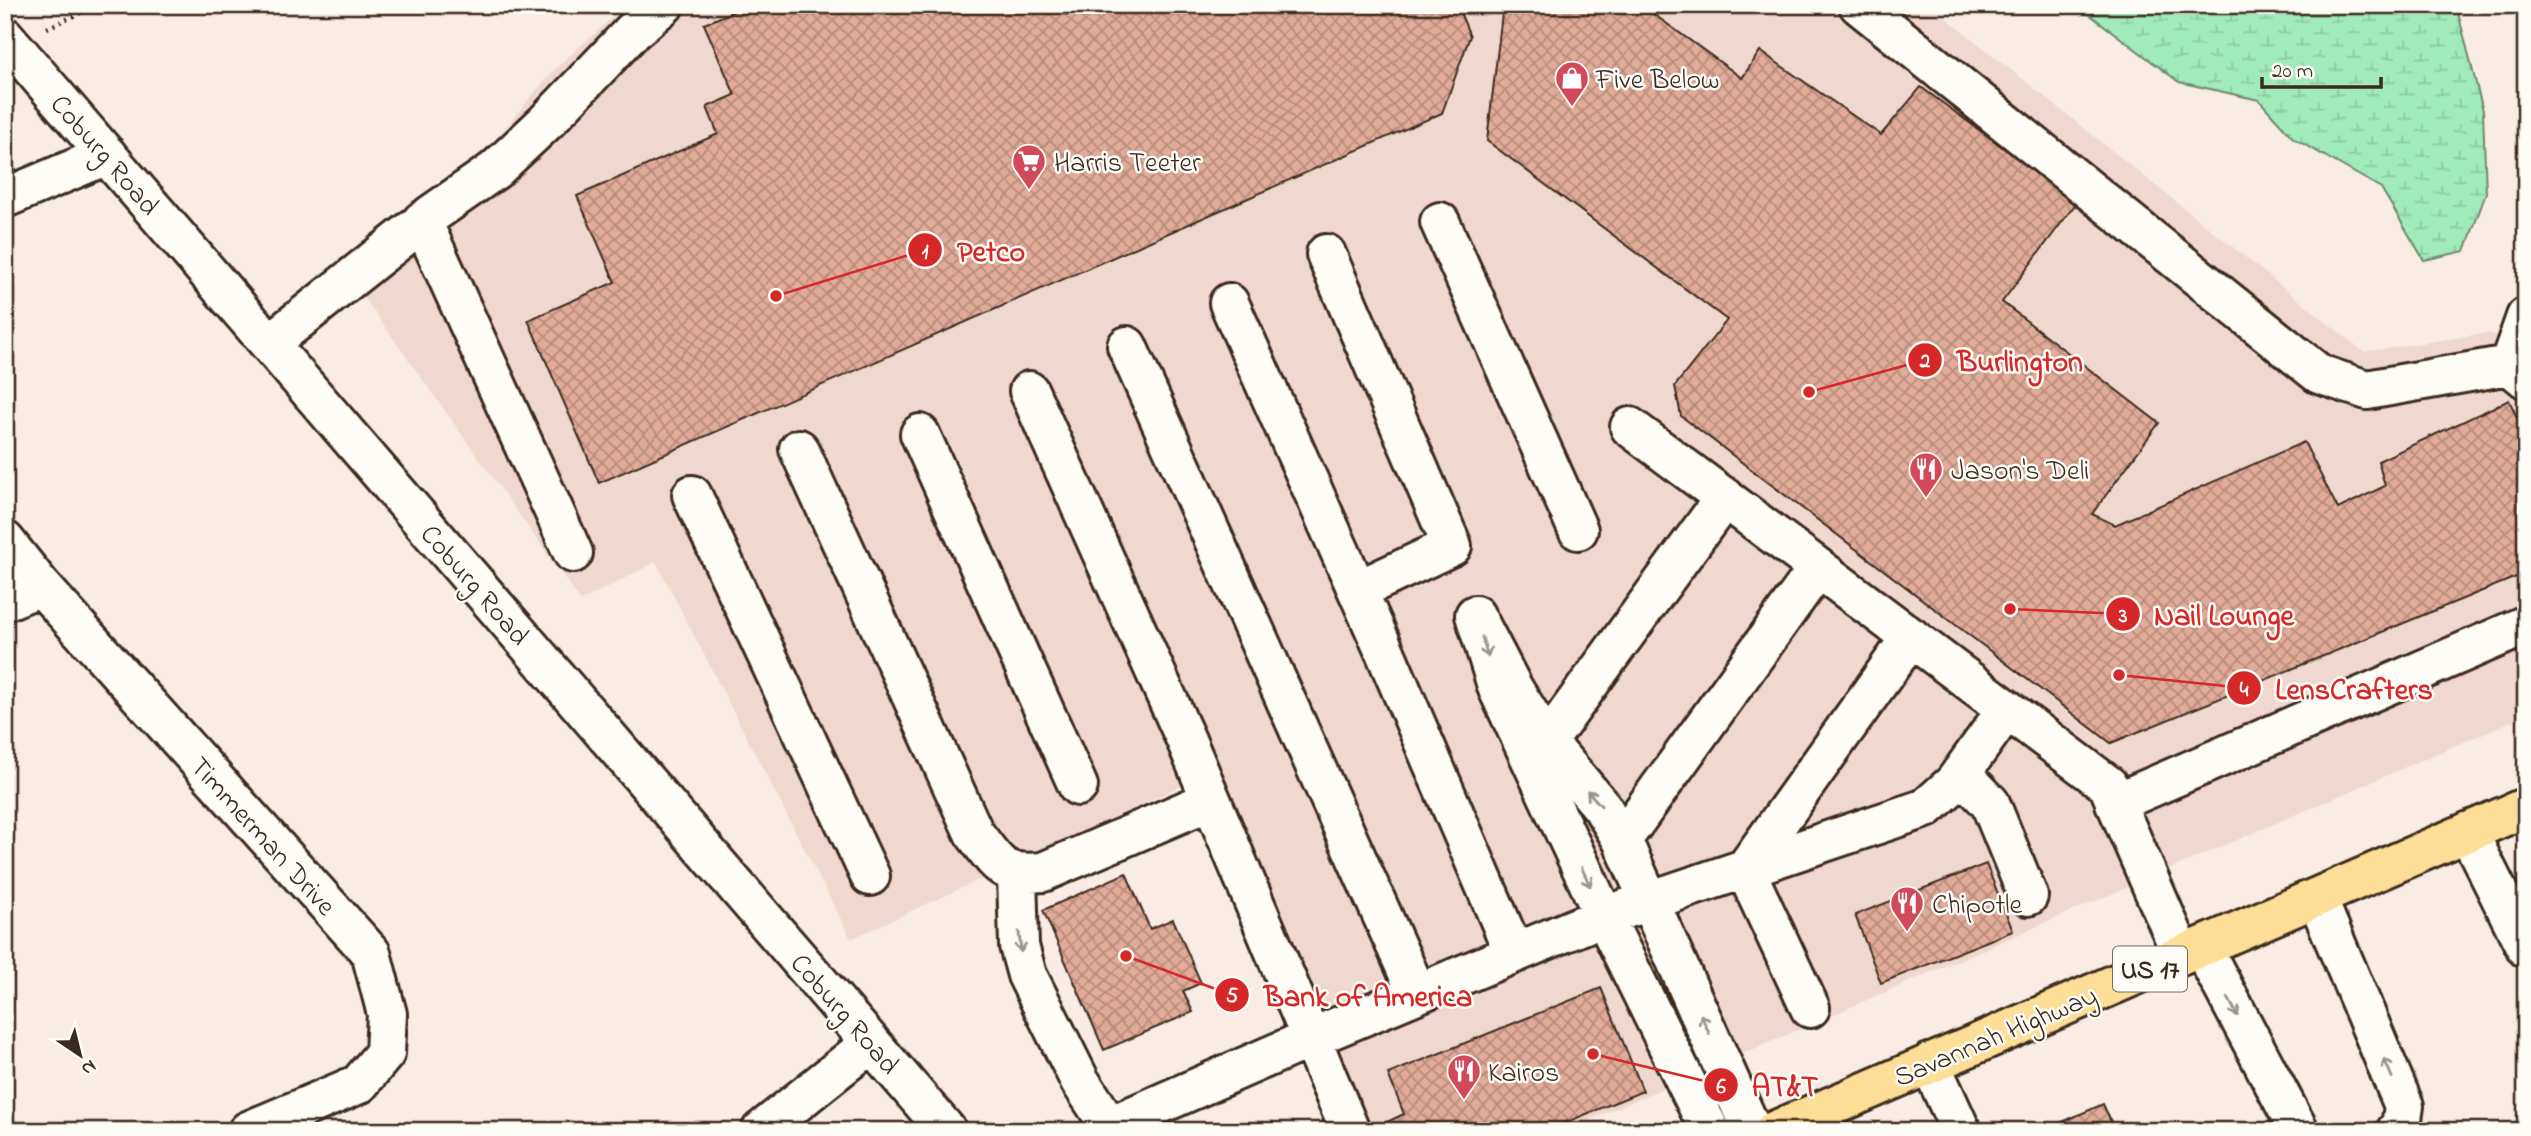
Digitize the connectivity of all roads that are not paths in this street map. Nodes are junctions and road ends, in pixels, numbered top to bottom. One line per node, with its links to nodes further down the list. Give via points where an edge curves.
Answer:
1 (664, 5): 6 (street, via 495,170)
2 (1859, 5): 13 (street, via 2319,374 2367,390)
3 (9, 41): 4 (street, Coburg Road)
4 (107, 155): 5 (street); 11 (street, Coburg Road)
5 (5, 198)
6 (422, 221): 11 (street); 22 (street)
7 (1440, 222): 20 (street)
8 (1326, 254): 25 (street, via 1452,546)
9 (1229, 303): 25 (street)
10 (2526, 317): 13 (street)
11 (270, 343): 51 (street, Coburg Road)
12 (1127, 345): 48 (street)
13 (2517, 372)
14 (1029, 391): 33 (street)
15 (1630, 426): 19 (street)
16 (920, 434): 32 (street)
17 (799, 449): 39 (street, via 974,832 997,863)
18 (692, 495): 40 (street)
19 (1725, 498): 23 (street); 30 (street)
20 (1578, 530)
21 (5, 541): 24 (street, Timmerman Drive)
22 (573, 552)
23 (1818, 568): 28 (street); 37 (street)
24 (41, 586): 26 (street); 53 (street, Timmerman Drive, via 371,953 387,1014 385,1053 359,1084)
25 (1358, 590): 47 (street)
26 (5, 601)
27 (2526, 625): 34 (street)
28 (1911, 637): 29 (street); 38 (street)
29 (2007, 709): 31 (street); 34 (street, via 2108,785)
30 (1547, 742): 37 (street, one-way to 30, via 1602,807); 44 (street, one-way to 44, via 1475,615 1498,690)
31 (1961, 773): 38 (street, via 1926,808); 41 (street, via 1990,803)
32 (1078, 786)
33 (1211, 800): 39 (street, via 1043,872); 50 (street)
34 (2115, 803): 46 (street)
35 (2526, 807): 36 (highway, Savannah Highway / US 17)
36 (2468, 832): 42 (highway, Savannah Highway / US 17); 45 (street)
37 (1622, 840): 43 (street)
38 (1745, 869): 43 (street); 49 (street)
39 (1017, 874): 56 (street, one-way to 56, via 1018,946 1027,975 1080,1081)
40 (870, 876)
41 (2028, 896)
42 (2317, 898): 46 (highway, Savannah Highway / US 17); 63 (street, one-way to 42, via 2404,1106)
43 (1650, 901): 44 (street); 59 (street, one-way to 43)
44 (1604, 916): 47 (street); 58 (street)
45 (2526, 948)
46 (2192, 951): 52 (highway, Savannah Highway / US 17); 62 (street, one-way to 62)
47 (1514, 953): 48 (street)
48 (1418, 993): 50 (street)
49 (1810, 1008)
50 (1311, 1038): 56 (street, via 1119,1122); 57 (street)
51 (871, 1043): 54 (street); 55 (street, Coburg Road)
52 (1930, 1063): 60 (highway, Savannah Highway / US 17); 61 (street)
53 (269, 1127)
54 (761, 1131)
55 (947, 1131)
56 (1115, 1131)
57 (1350, 1131)
58 (1710, 1131)
59 (1752, 1131)
60 (1774, 1131)
61 (1961, 1131)
62 (2299, 1131)
63 (2396, 1131)

